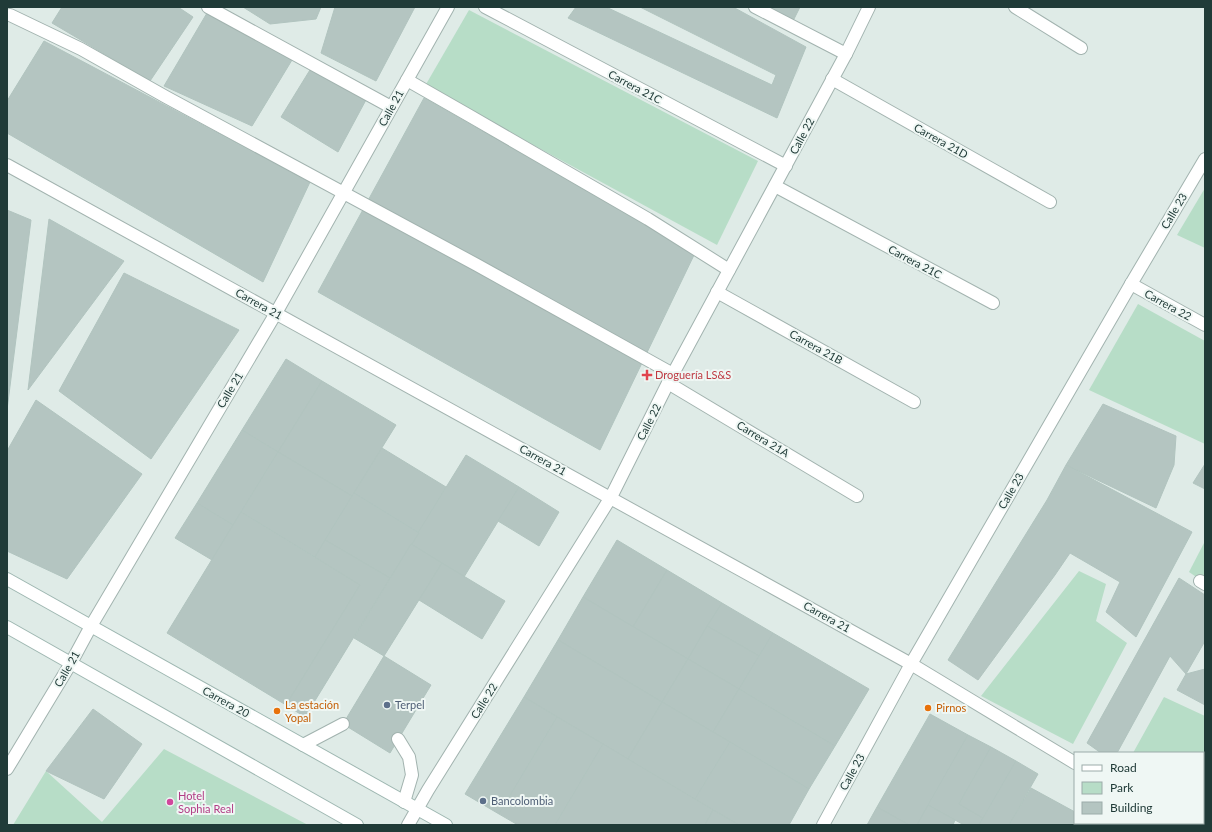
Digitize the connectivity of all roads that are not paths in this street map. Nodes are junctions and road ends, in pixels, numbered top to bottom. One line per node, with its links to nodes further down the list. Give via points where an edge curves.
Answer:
1 (208, 7): 12 (street)
2 (485, 7): 15 (street, Carrera 21C)
3 (755, 7): 9 (street)
4 (869, 7): 9 (street, Calle 22)
5 (1015, 7): 8 (street)
6 (444, 8): 11 (street, Calle 21)
7 (10, 14): 17 (street, Carrera 21A)
8 (1081, 48)
9 (846, 54): 10 (street, Calle 22)
10 (832, 79): 15 (street, Calle 22); 18 (street, Carrera 21D)
11 (407, 80): 12 (street, Calle 21); 19 (street, via 648,219)
12 (391, 107): 17 (street, Calle 21)
13 (1205, 159): 20 (street, Calle 23)
14 (7, 165): 23 (street, Carrera 21)
15 (786, 166): 16 (street, Calle 22)
16 (775, 186): 19 (street, Calle 22); 22 (street, Carrera 21C)
17 (343, 193): 23 (street, Calle 21); 25 (street, Carrera 21A, via 484,269)
18 (1050, 202)
19 (729, 270): 21 (street, Calle 22)
20 (1131, 284): 24 (street, Carrera 22); 33 (street, Calle 23)
21 (717, 292): 25 (street, Calle 22); 26 (street, Carrera 21B)
22 (992, 303)
23 (276, 313): 28 (street, Carrera 21); 30 (street, Calle 21)
24 (1205, 326)
25 (671, 378): 27 (street, Carrera 21A); 28 (street, Calle 22)
26 (914, 402)
27 (857, 496)
28 (611, 497): 33 (street, Carrera 21); 40 (street, Calle 22)
29 (7, 579): 30 (street, Carrera 20)
30 (91, 626): 32 (street, Calle 21); 36 (street, Carrera 20)
31 (7, 627): 32 (street)
32 (71, 663): 38 (street, Calle 21); 41 (street)
33 (911, 664): 37 (street, Carrera 21); 44 (street, Calle 23)
34 (343, 724): 36 (street)
35 (398, 739): 39 (street, via 409,757 412,775)
36 (303, 745): 39 (street, Carrera 20)
37 (1074, 762)
38 (7, 769)
39 (404, 802): 40 (street, Carrera 20)
40 (417, 809): 42 (street, Calle 22); 43 (street, Carrera 20)
41 (357, 825)
42 (408, 825)
43 (446, 825)
44 (823, 825)

